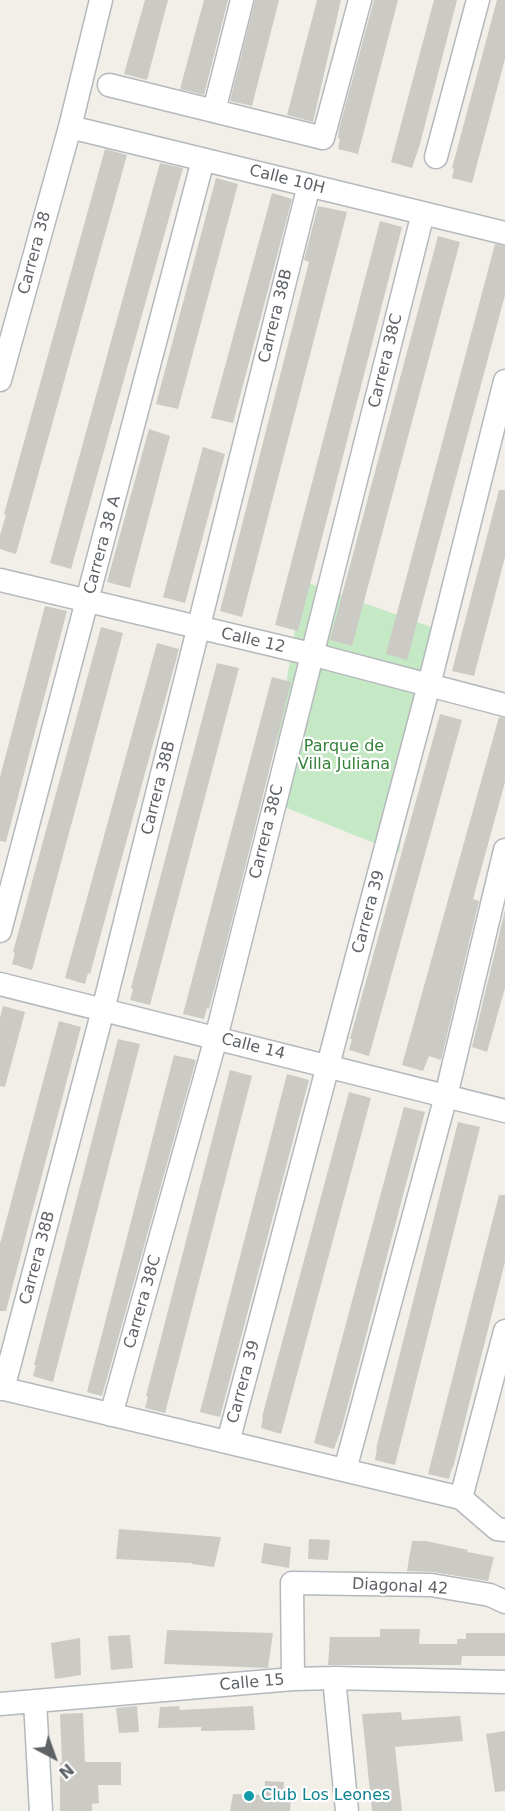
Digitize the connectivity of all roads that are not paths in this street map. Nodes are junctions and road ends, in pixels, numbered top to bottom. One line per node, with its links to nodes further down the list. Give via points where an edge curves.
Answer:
1 (101, 0): 7 (street, Carrera 38)
2 (242, 0): 6 (street)
3 (360, 0): 6 (street, via 323,138)
4 (478, 0): 8 (street)
5 (110, 85): 6 (street)
6 (214, 111)
7 (70, 127): 9 (street, Calle 10H); 13 (street, Carrera 38)
8 (436, 157)
9 (203, 160): 10 (street, Calle 10H); 16 (street, Carrera 38 A)
10 (309, 185): 11 (street, Calle 10H); 17 (street, Carrera 38B)
11 (423, 213): 12 (street, Calle 10H); 18 (street, Carrera 38C)
12 (505, 233)
13 (0, 380)
14 (505, 381): 19 (street, Carrera 39)
15 (0, 580): 16 (street, Calle 12)
16 (88, 602): 17 (street, Calle 12); 22 (street, Carrera 38 A)
17 (199, 628): 18 (street, Calle 12); 24 (street, Carrera 38B)
18 (311, 654): 19 (street, Calle 12); 25 (street, Carrera 38C)
19 (429, 685): 20 (street, Calle 12); 26 (street, Carrera 39)
20 (505, 705)
21 (505, 850): 27 (street)
22 (0, 931)
23 (0, 984): 24 (street, Calle 14)
24 (103, 1010): 25 (street, Calle 14); 30 (street, Carrera 38B)
25 (216, 1038): 26 (street, Calle 14); 31 (street, Carrera 38C)
26 (328, 1066): 27 (street, Calle 14); 32 (street, Carrera 39)
27 (446, 1096): 28 (street, Calle 14); 33 (street)
28 (505, 1111)
29 (505, 1331): 34 (street)
30 (1, 1388): 31 (street)
31 (111, 1415): 32 (street)
32 (228, 1442): 33 (street)
33 (345, 1470): 34 (street)
34 (461, 1498): 35 (street)
35 (501, 1529)
36 (505, 1602): 38 (street, Diagonal 42, via 490,1595 431,1585 292,1583)
37 (334, 1678): 38 (street, Calle 15); 39 (street, Calle 15); 43 (street)
38 (293, 1680): 40 (street, Calle 15)
39 (505, 1682)
40 (35, 1701): 41 (street, Calle 15); 42 (street)
41 (0, 1704)
42 (41, 1811)
43 (348, 1811)

